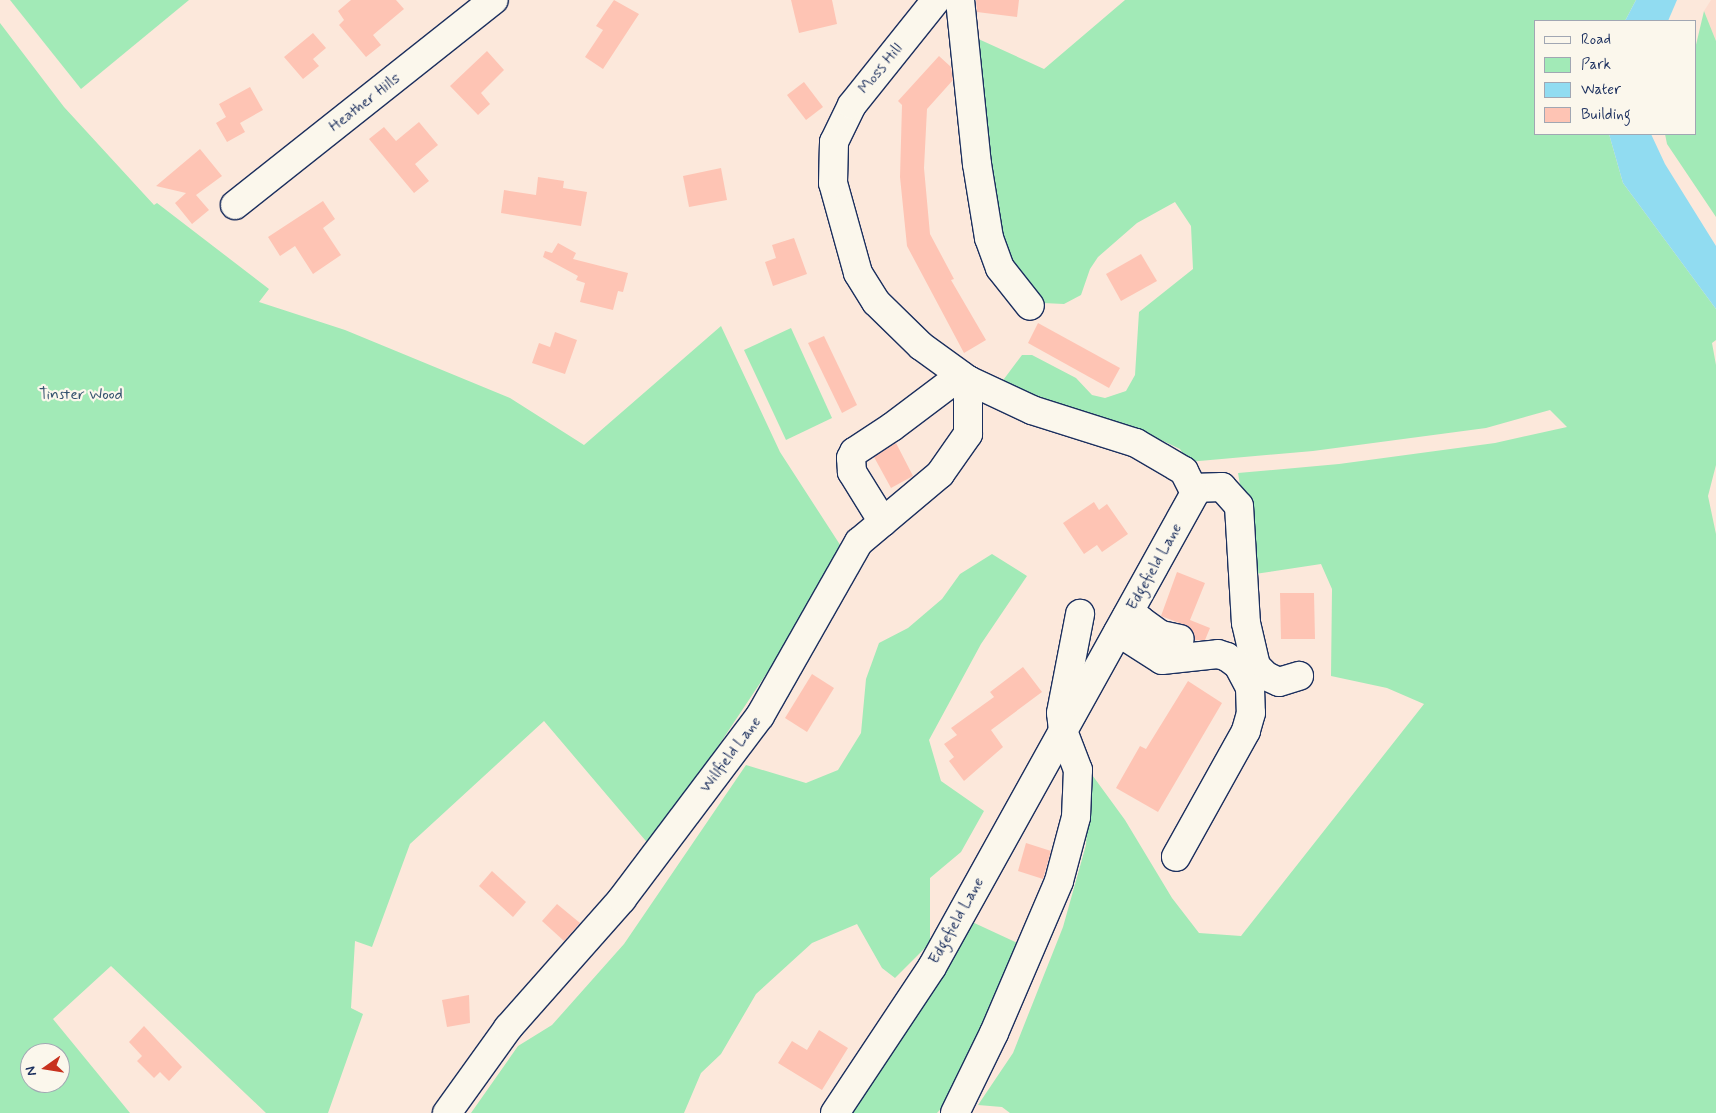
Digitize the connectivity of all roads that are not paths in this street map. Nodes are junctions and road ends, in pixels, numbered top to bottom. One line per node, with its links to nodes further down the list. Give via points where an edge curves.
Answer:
1 (494, 0): 4 (street, Heather Hills)
2 (936, 0): 6 (street, Moss Hill, via 852,105 834,142 833,183 858,273 882,308 921,346)
3 (960, 0): 5 (street, via 978,172 989,238 1000,268)
4 (235, 205)
5 (1030, 306)
6 (965, 377): 7 (street, via 1032,410 1136,443 1184,471); 8 (street, Willfield Lane, via 968,434 940,474); 8 (street, via 854,452 852,472)
7 (1193, 488): 10 (street, Edgefield Lane, via 1195,493); 12 (street, via 1222,487 1239,506 1246,622 1256,666 1279,682)
8 (883, 522): 15 (street, Willfield Lane, via 859,542 760,716 622,899 508,1028)
9 (1080, 614): 13 (street, via 1064,694)
10 (1123, 624): 11 (street, via 1140,620 1161,635); 13 (street, Edgefield Lane); 14 (street, via 1162,660 1218,654 1227,657 1238,665 1250,688 1251,714 1246,731)
11 (1180, 639)
12 (1299, 676)
13 (1063, 730): 16 (street, Edgefield Lane, via 932,967); 17 (street, via 1078,770 1076,817 1059,881 994,1033)
14 (1176, 857)
15 (447, 1113)
16 (835, 1113)
17 (955, 1113)

